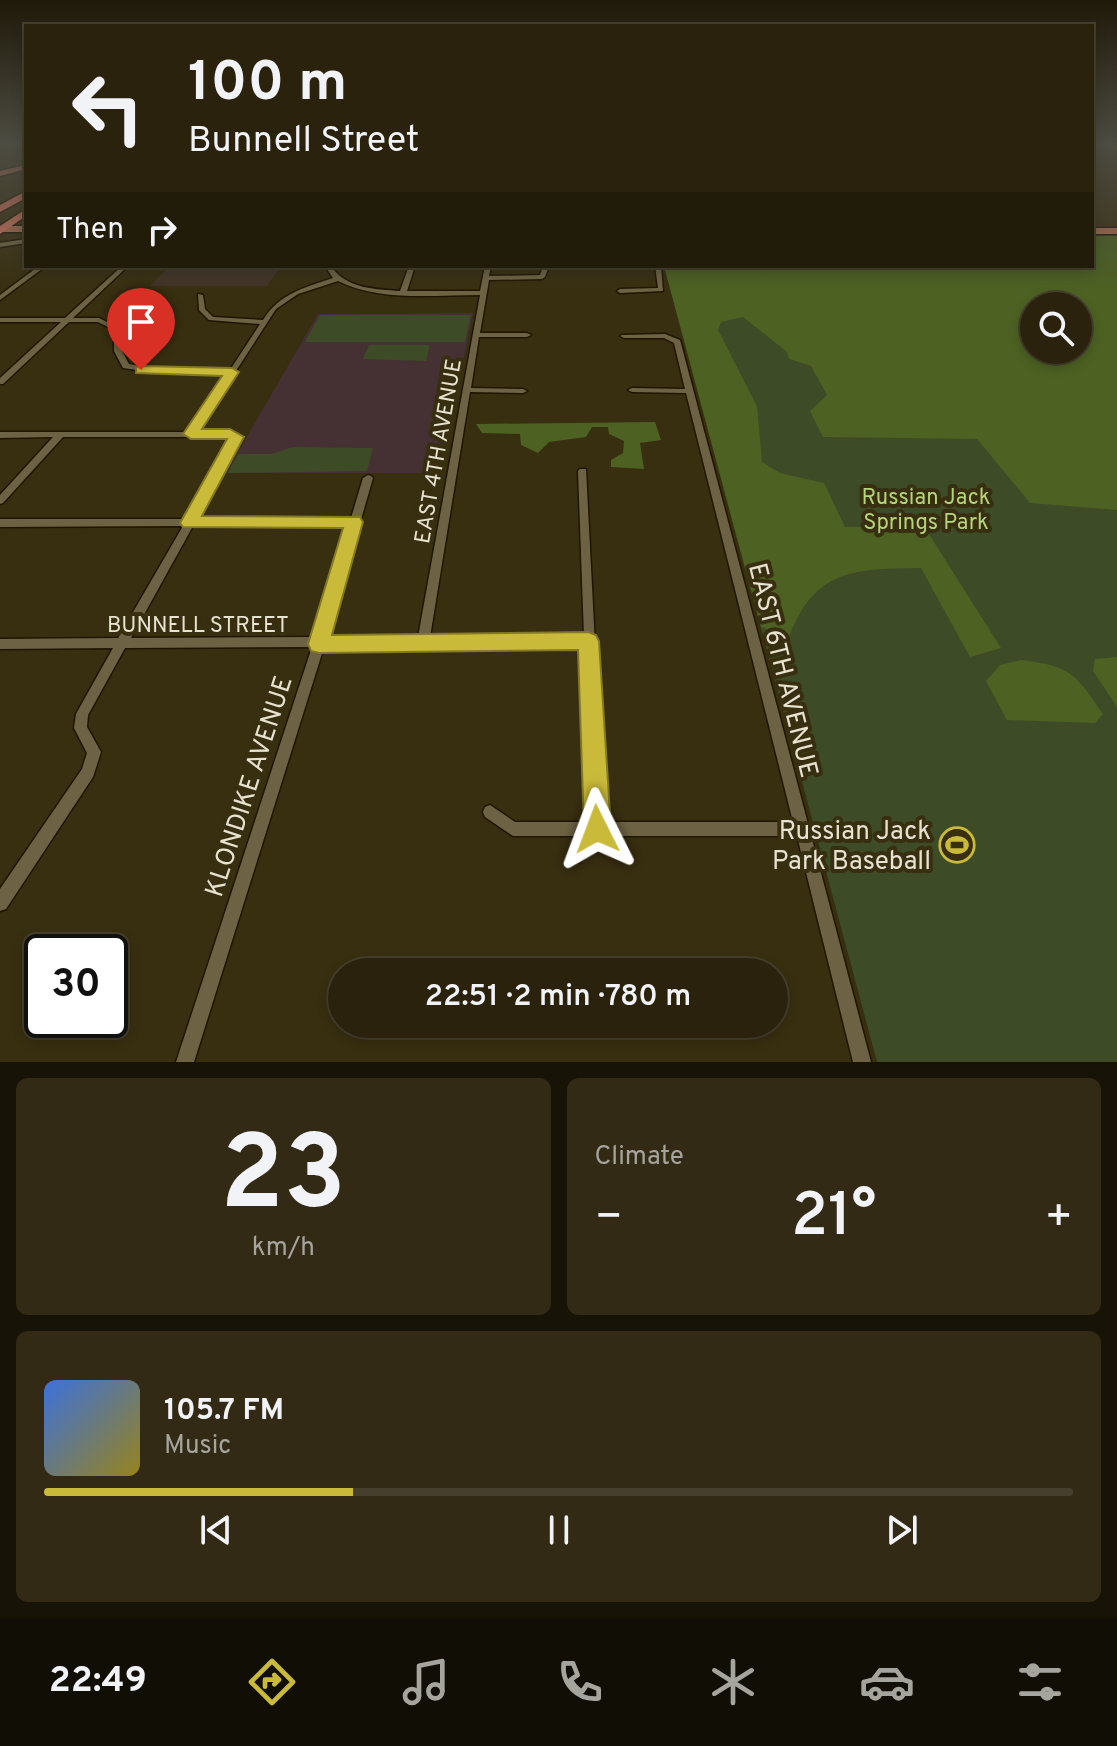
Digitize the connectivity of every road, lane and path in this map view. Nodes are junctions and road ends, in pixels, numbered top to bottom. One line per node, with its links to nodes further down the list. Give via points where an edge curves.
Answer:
1 (24, 195): 2 (highway)
2 (0, 209)
3 (24, 213): 4 (highway)
4 (1, 230): 5 (main road)
5 (24, 231)
6 (1094, 231): 7 (main road)
7 (1117, 231)
8 (24, 241): 9 (street)
9 (0, 245)
10 (40, 268): 23 (street)
11 (123, 268): 24 (street)
12 (329, 268): 18 (street)
13 (411, 268): 20 (street)
14 (488, 268): 17 (street, EAST 4TH AVENUE)
15 (546, 268): 17 (street, via 542,277)
16 (658, 268): 19 (street, via 661,290)
17 (485, 278): 21 (street, EAST 4TH AVENUE)
18 (337, 279): 20 (street, via 378,292); 26 (street, via 296,293)
19 (620, 291)
20 (403, 292): 21 (street)
21 (483, 293): 27 (street, EAST 4TH AVENUE)
22 (200, 295): 26 (street, via 202,310 211,319)
23 (0, 298)
24 (68, 319): 25 (street); 30 (street, via 99,320 117,329 118,351 126,366); 31 (street)
25 (0, 320)
26 (264, 322): 30 (street)
27 (475, 335): 28 (street); 32 (street, EAST 4TH AVENUE)
28 (527, 335)
29 (624, 336): 35 (street, EAST 6TH AVENUE, via 673,337)
30 (232, 372): 36 (street)
31 (0, 382)
32 (466, 390): 34 (street); 46 (street, EAST 4TH AVENUE)
33 (632, 390): 35 (street)
34 (523, 391)
35 (689, 391): 52 (street, EAST 6TH AVENUE)
36 (191, 434): 38 (street); 44 (street, via 236,437)
37 (0, 435): 38 (street)
38 (60, 435): 41 (street)
39 (583, 471): 45 (street)
40 (368, 478): 42 (street, KLONDIKE AVENUE)
41 (0, 501)
42 (354, 522): 44 (street); 49 (street, KLONDIKE AVENUE)
43 (0, 523): 44 (street)
44 (189, 523): 48 (street)
45 (588, 641): 46 (street, BUNNELL STREET); 51 (street)
46 (423, 642): 49 (street, BUNNELL STREET)
47 (0, 644): 48 (street, BUNNELL STREET)
48 (122, 644): 49 (street, BUNNELL STREET); 53 (street, via 82,714 80,728 94,752 88,772)
49 (319, 644): 54 (street, KLONDIKE AVENUE)
50 (490, 812): 51 (street, via 513,829)
51 (597, 829): 52 (street)
52 (800, 829): 55 (street, EAST 6TH AVENUE)
53 (0, 903)
54 (185, 1062)
55 (862, 1062)

